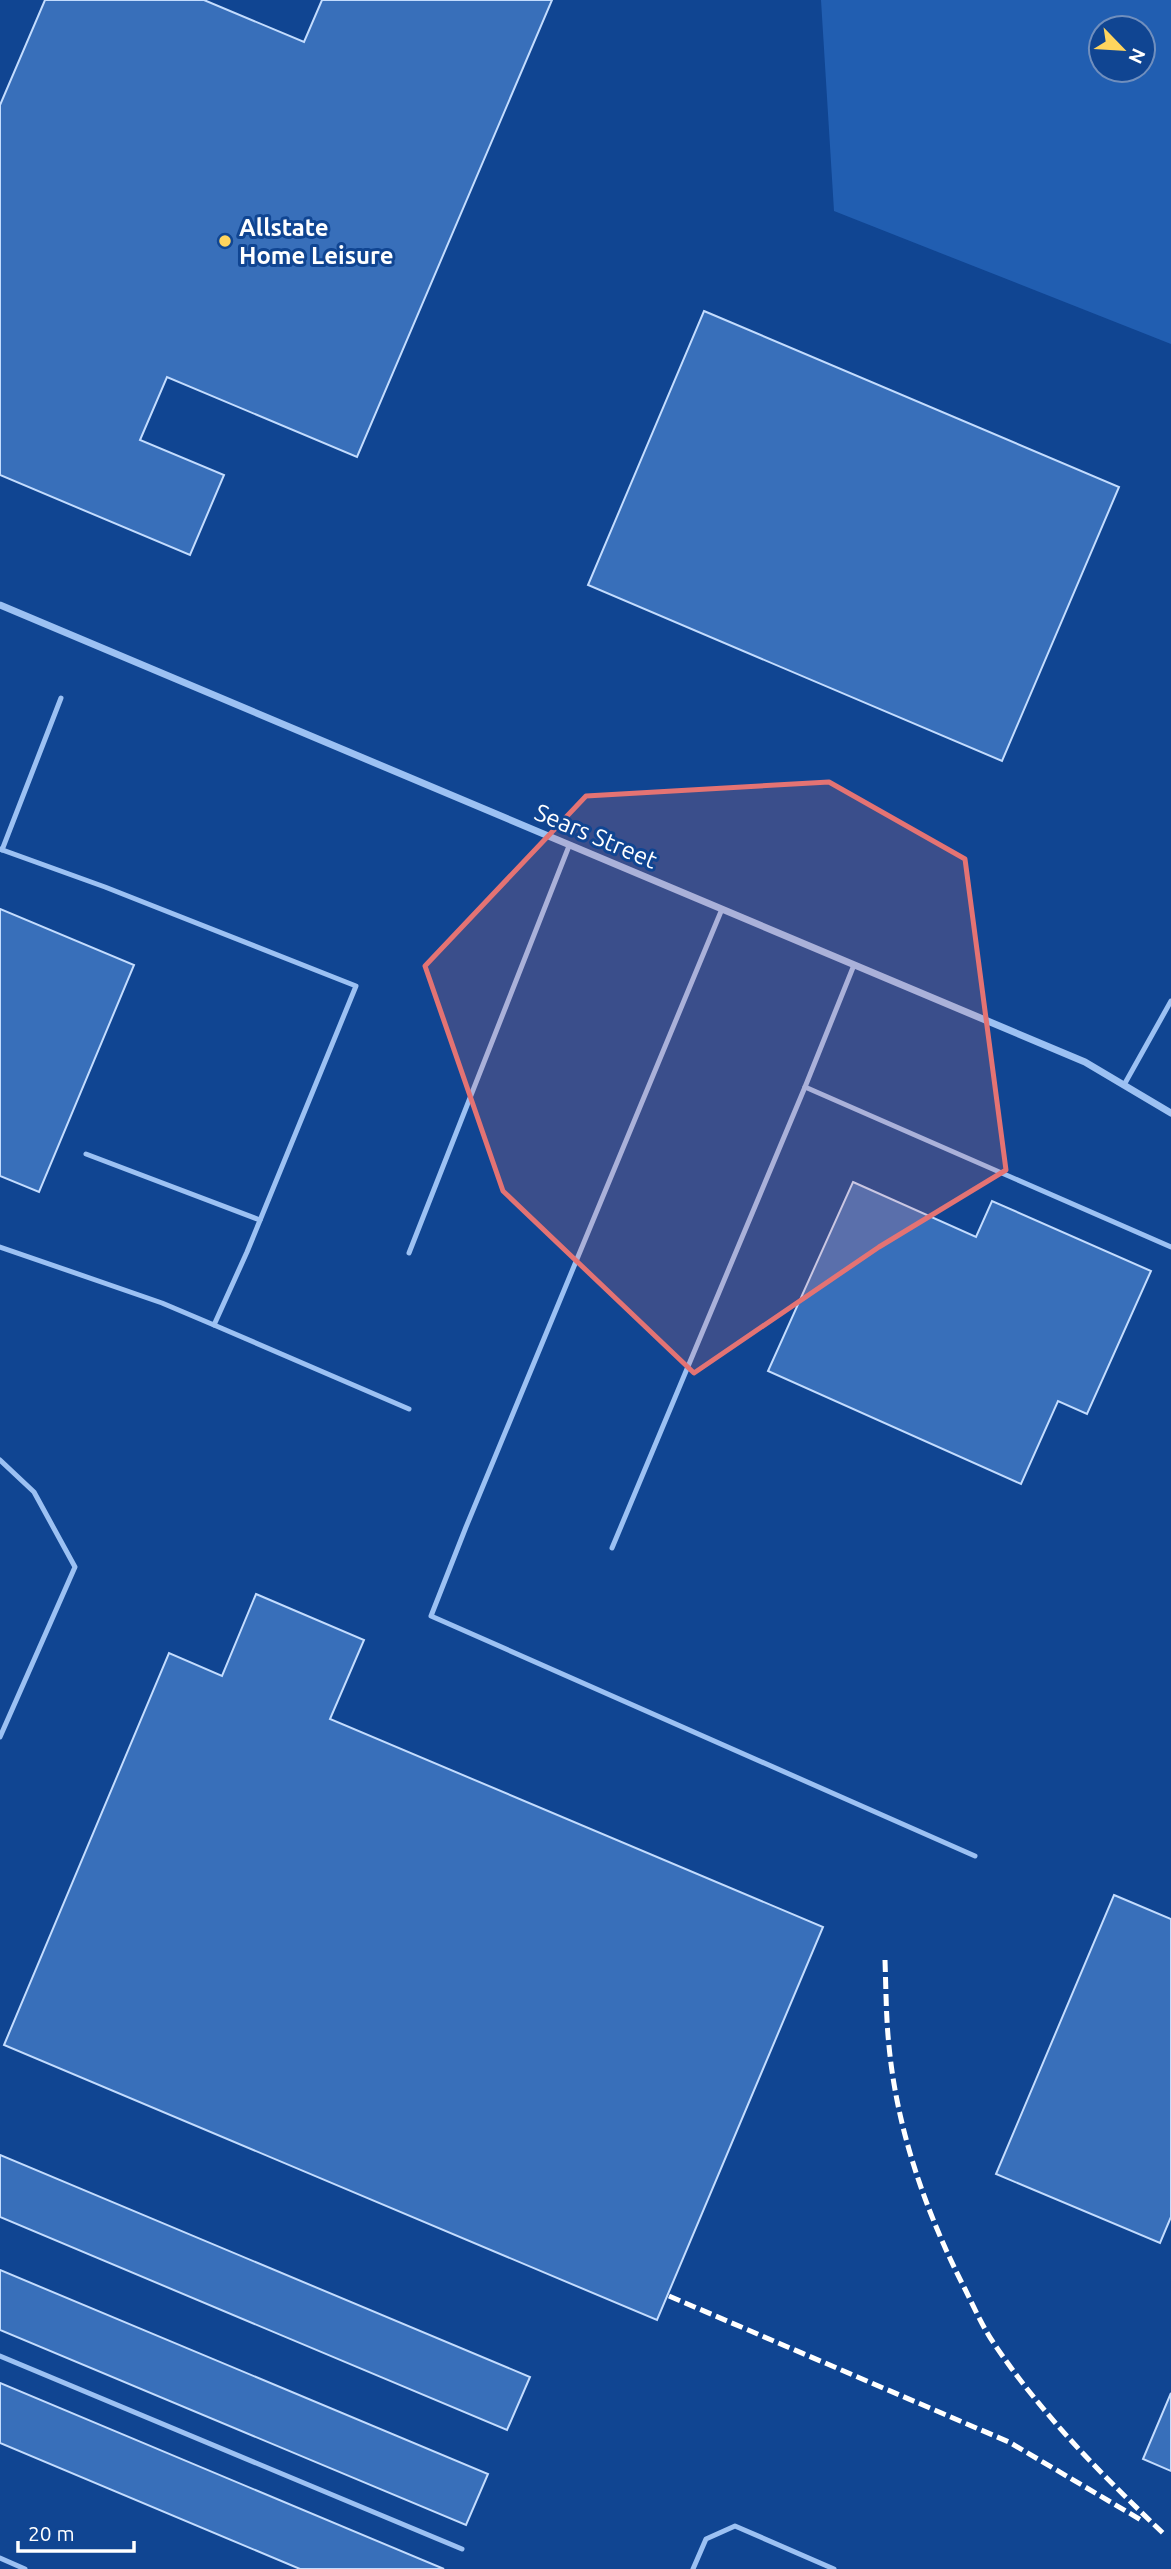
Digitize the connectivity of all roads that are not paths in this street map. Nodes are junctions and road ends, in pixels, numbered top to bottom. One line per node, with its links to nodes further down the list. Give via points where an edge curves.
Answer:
1 (0, 605): 3 (street, Sears Street)
2 (61, 698): 4 (lane)
3 (569, 846): 5 (street, Sears Street); 15 (lane)
4 (1, 849): 12 (lane, via 356,986)
5 (722, 909): 6 (street, Sears Street); 21 (lane, via 431,1616)
6 (854, 965): 8 (street, Sears Street, via 1085,1062); 9 (lane)
7 (1171, 1001): 8 (lane)
8 (1124, 1085): 10 (street, Sears Street)
9 (805, 1087): 14 (lane); 19 (lane)
10 (1171, 1113)
11 (86, 1153): 12 (lane)
12 (260, 1220): 16 (lane)
13 (0, 1247): 16 (lane)
14 (1171, 1247)
15 (410, 1253)
16 (214, 1325): 17 (lane)
17 (409, 1409)
18 (0, 1460): 20 (lane, via 34,1492 75,1567)
19 (612, 1548)
20 (0, 1737)
21 (975, 1856)
22 (0, 2356): 23 (lane)
23 (462, 2549)
24 (0, 2558): 25 (lane)
25 (25, 2569)
26 (693, 2569): 27 (lane, via 706,2539 735,2526)
27 (834, 2569)

